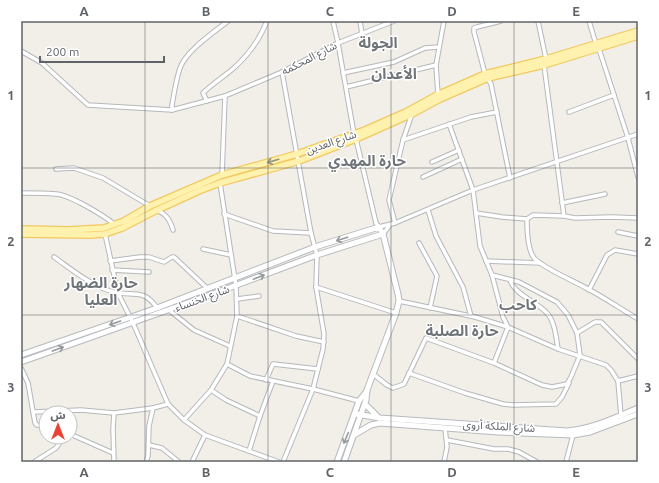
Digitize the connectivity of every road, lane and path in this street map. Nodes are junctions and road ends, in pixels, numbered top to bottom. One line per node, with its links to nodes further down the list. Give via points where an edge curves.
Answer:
1 (228, 21): 28 (street, via 200,43 180,67)
2 (267, 21): 27 (street, via 249,52 203,93)
3 (332, 21): 13 (street)
4 (360, 21): 11 (street)
5 (394, 21): 11 (street, شارع المحكمه)
6 (444, 21): 15 (street)
7 (501, 21): 22 (street, via 474,28)
8 (538, 21): 17 (street)
9 (589, 21): 14 (street)
10 (638, 31): 14 (main road, شارع العدين)
11 (362, 34): 13 (street, شارع المحكمه)
12 (638, 36): 14 (main road, شارع العدين)
13 (338, 43): 20 (street, شارع المحكمه); 21 (street)
14 (598, 46): 17 (main road, شارع العدين); 19 (main road, شارع العدين); 24 (street)
15 (439, 47): 18 (street); 21 (street, via 425,48 394,62)
16 (21, 52): 28 (street, شارع المحكمه, via 42,63 88,105)
17 (546, 59): 22 (main road, شارع العدين)
18 (436, 65): 23 (street); 26 (street)
19 (544, 65): 22 (main road, شارع العدين); 41 (street)
20 (282, 72): 25 (street, شارع المحكمه); 38 (street)
21 (343, 73): 23 (street)
22 (487, 76): 26 (main road, شارع العدين); 29 (street)
23 (346, 87): 34 (street)
24 (614, 95): 30 (street); 35 (street)
25 (225, 96): 27 (street, شارع المحكمه); 44 (street)
26 (439, 97): 31 (main road, شارع العدين); 34 (main road, شارع العدين)
27 (207, 101): 28 (street, شارع المحكمه)
28 (172, 110)
29 (497, 112): 32 (street); 47 (street)
30 (569, 112)
31 (412, 114): 34 (main road, شارع العدين); 36 (street)
32 (449, 124): 36 (street); 37 (street)
33 (638, 134): 35 (street)
34 (355, 137): 38 (main road, شارع العدين); 40 (main road, شارع العدين); 64 (street)
35 (628, 138): 41 (street); 46 (street)
36 (403, 140): 61 (street, via 389,204)
37 (459, 150): 39 (street); 42 (street)
38 (297, 154): 40 (street); 44 (main road, شارع العدين, one-way to 44)
39 (462, 159): 45 (street); 49 (street)
40 (299, 161): 48 (main road, شارع العدين); 68 (street)
41 (556, 161): 47 (street); 52 (street)
42 (432, 162)
43 (56, 169): 53 (street, via 74,168 103,178)
44 (222, 175): 53 (main road, شارع العدين)
45 (423, 177)
46 (638, 177)
47 (510, 178): 49 (street)
48 (220, 183): 54 (main road, شارع العدين); 57 (street)
49 (473, 190): 55 (street); 56 (street)
50 (21, 193): 62 (street, via 57,194)
51 (605, 194): 52 (street)
52 (562, 203): 58 (street)
53 (150, 206): 62 (main road, شارع العدين)
54 (157, 210): 66 (street, via 166,215); 70 (main road, شارع العدين)
55 (428, 210): 61 (street); 101 (street, via 436,236 463,287)
56 (476, 213): 60 (street); 81 (street, via 480,246)
57 (224, 214): 68 (street, via 273,231); 77 (street)
58 (564, 216): 59 (street); 60 (street, via 534,215)
59 (638, 218)
60 (526, 219): 82 (street, via 530,248)
61 (395, 223): 63 (street)
62 (114, 224): 65 (main road, شارع العدين, via 91,230)
63 (390, 225): 64 (street); 71 (street)
64 (379, 227): 71 (street); 74 (street, شارع الخنساء, one-way to 74)
65 (21, 229)
66 (173, 230)
67 (618, 232): 72 (street)
68 (311, 233): 74 (street)
69 (21, 234): 70 (main road, شارع العدين)
70 (105, 234): 80 (street)
71 (383, 234): 78 (street, شارع الخنساء); 95 (street)
72 (638, 236)
73 (419, 243): 97 (street, via 438,276)
74 (315, 247): 78 (street); 86 (street, شارع الخنساء)
75 (203, 249): 77 (street)
76 (638, 254): 91 (street, via 615,250 607,255)
77 (231, 255): 86 (street)
78 (317, 255): 88 (street, شارع الخنساء, one-way to 78); 89 (street)
79 (54, 257): 92 (street, via 80,276)
80 (110, 261): 83 (street); 90 (street, via 149,257 164,262 174,257)
81 (486, 261): 82 (street); 85 (street)
82 (540, 263): 91 (street)
83 (112, 270): 84 (street); 92 (street)
84 (149, 272)
85 (492, 276): 87 (street); 104 (street)
86 (235, 279): 88 (street); 90 (street, شارع الخنساء)
87 (510, 280): 105 (street, via 519,282 557,302 568,315); 108 (street, via 513,287 546,313 554,326)
88 (236, 286): 94 (street); 98 (street, شارع الخنساء)
89 (316, 287): 99 (street); 106 (street)
90 (208, 289): 96 (street, شارع الخنساء)
91 (589, 290): 102 (street)
92 (118, 293): 96 (street, via 143,295); 103 (street)
93 (259, 296): 94 (street)
94 (237, 299): 100 (street)
95 (398, 301): 97 (street); 99 (street)
96 (157, 308): 103 (street, شارع الخنساء)
97 (430, 308): 101 (street)
98 (169, 310): 103 (street, شارع الخنساء); 107 (street, via 194,330)
99 (396, 313): 118 (street)
100 (237, 316): 106 (street, via 296,336); 107 (street)
101 (471, 316): 104 (street)
102 (638, 319)
103 (132, 320): 109 (street, شارع الخنساء, one-way to 109); 112 (street, شارع الخنساء, one-way to 103); 127 (street)
104 (508, 327): 108 (street); 113 (street)
105 (577, 333): 110 (street); 111 (street, via 595,322 601,322)
106 (324, 342): 116 (street)
107 (230, 346): 114 (street)
108 (558, 349): 110 (street)
109 (21, 355)
110 (580, 355): 122 (street); 123 (street, via 606,365)
111 (638, 359)
112 (21, 362)
113 (494, 363): 117 (street, via 426,338); 122 (street, via 547,386 567,384)
114 (227, 364): 120 (street, via 250,376); 125 (street)
115 (21, 368): 130 (street, via 28,383)
116 (318, 369): 120 (street, via 273,364); 124 (street)
117 (409, 373): 118 (street, via 404,384 394,388 387,386); 122 (street, via 466,393 513,405 556,404)
118 (373, 374): 126 (street)
119 (638, 376): 123 (street)
120 (266, 380): 121 (street)
121 (273, 381): 124 (street); 135 (street)
122 (569, 381)
123 (618, 381): 134 (street)
124 (313, 389): 126 (street); 156 (street)
125 (211, 390): 135 (street); 136 (street)
126 (362, 403): 132 (street); 137 (street)
127 (168, 404): 128 (street); 136 (street)
128 (153, 408): 131 (street); 147 (street, via 149,426)
129 (638, 408): 134 (street, شارع الملكة أروى)
130 (33, 412): 131 (street, via 81,410); 139 (street, via 35,423)
131 (114, 413): 149 (street)
132 (358, 414): 137 (street, شارع الملكة أروى); 142 (street); 157 (street, one-way to 157)
133 (638, 414): 138 (street, شارع الملكة أروى)
134 (621, 415): 137 (street, شارع الملكة أروى, via 590,428 567,431); 138 (street)
135 (260, 416): 148 (street)
136 (184, 420): 141 (street)
137 (380, 421): 140 (street, شارع الملكة أروى); 142 (street)
138 (622, 421): 143 (street, شارع الملكة أروى)
139 (38, 425)
140 (445, 428): 143 (street, شارع الملكة أروى); 145 (street)
141 (205, 435): 148 (street); 154 (street)
142 (353, 435): 158 (street)
143 (573, 435): 161 (street)
144 (78, 438): 149 (street)
145 (447, 440): 159 (street); 160 (street, via 494,449 508,449)
146 (58, 445): 150 (street)
147 (149, 445): 152 (street); 153 (street, via 162,448)
148 (249, 451): 155 (street)
149 (113, 453): 151 (street)
150 (34, 462)
151 (114, 462)
152 (146, 462)
153 (178, 462)
154 (192, 462)
155 (279, 462)
156 (283, 462)
157 (336, 462)
158 (344, 462)
159 (444, 462)
160 (537, 462)
161 (566, 462)

